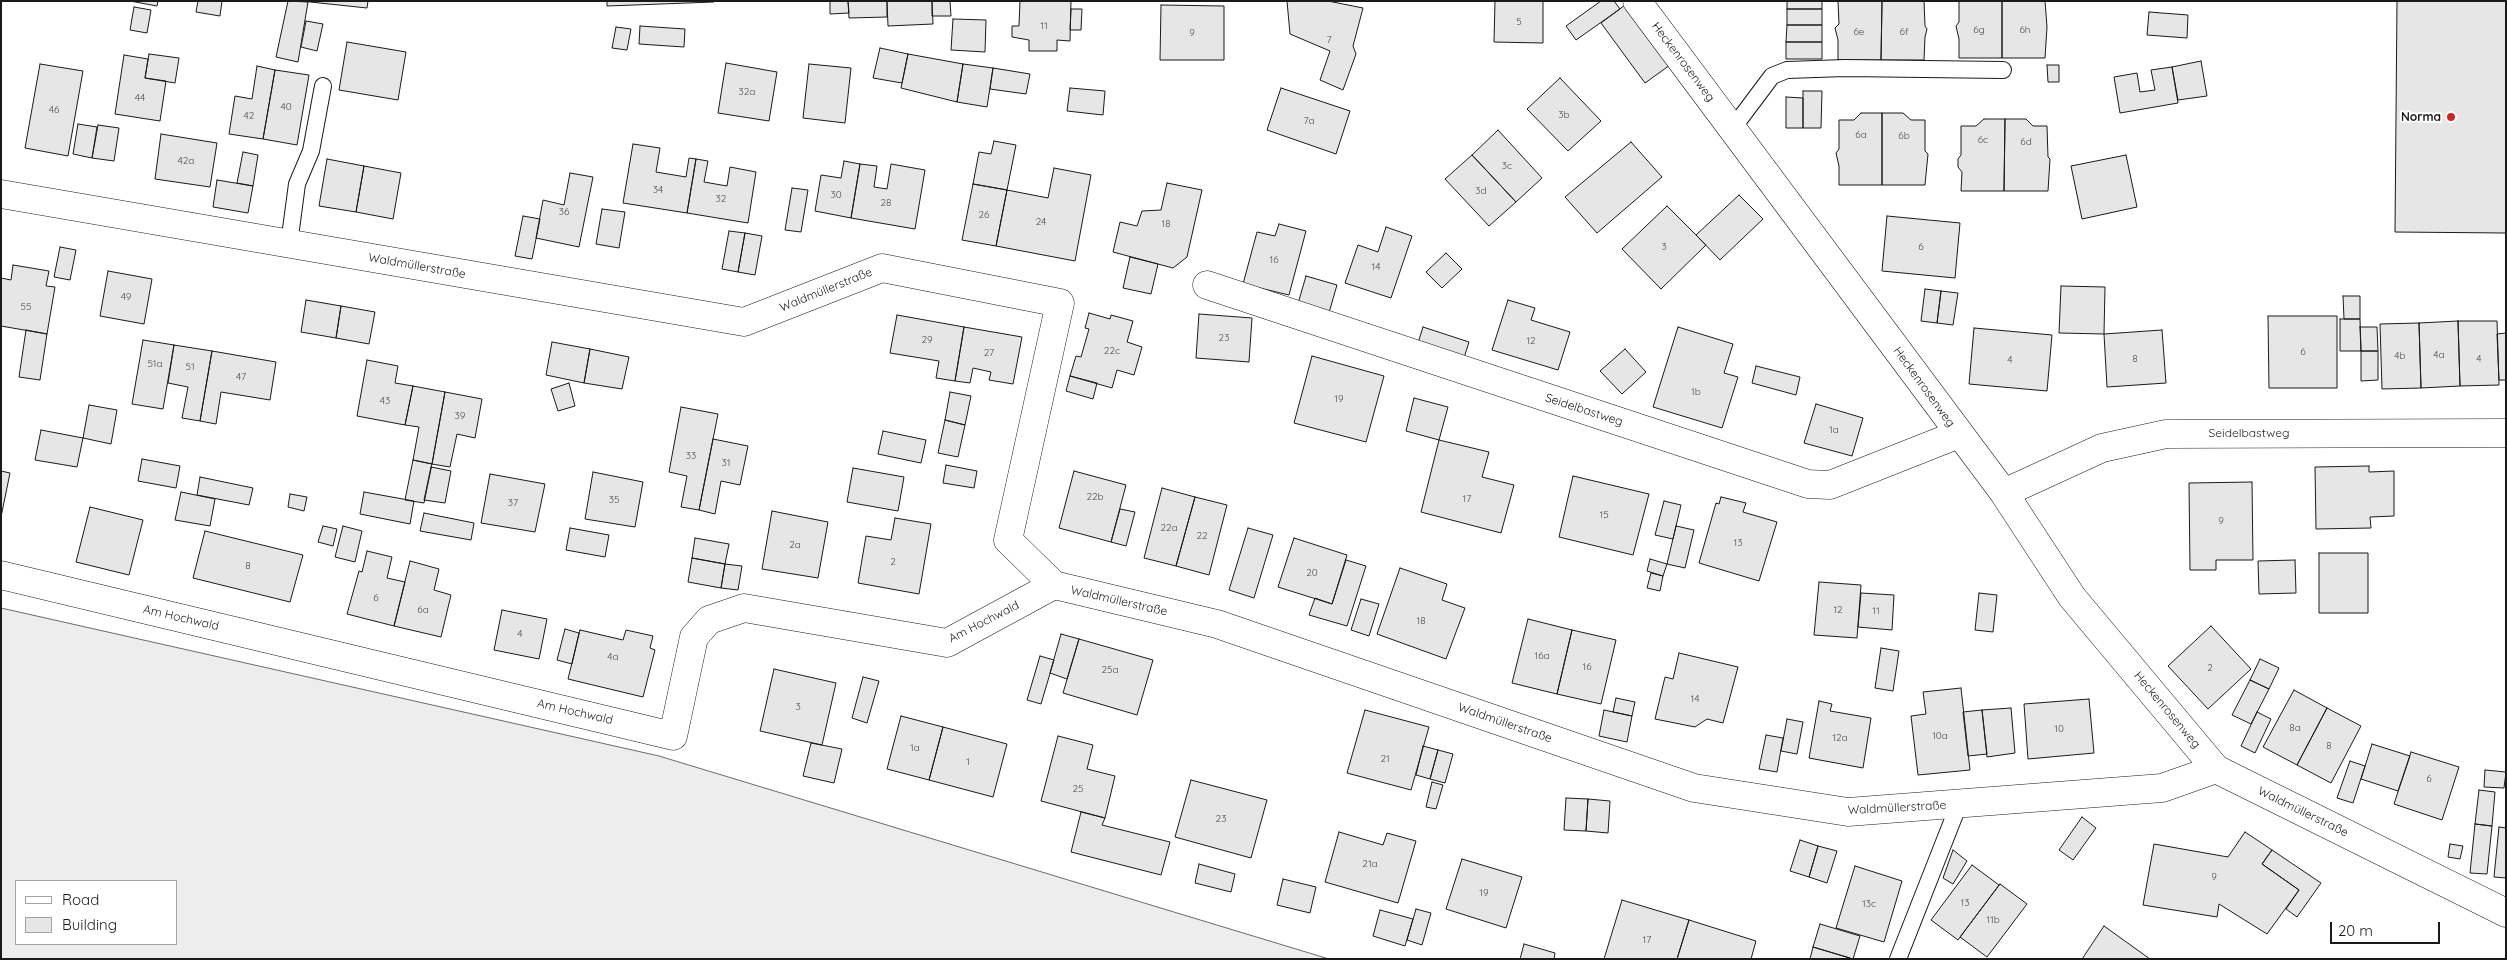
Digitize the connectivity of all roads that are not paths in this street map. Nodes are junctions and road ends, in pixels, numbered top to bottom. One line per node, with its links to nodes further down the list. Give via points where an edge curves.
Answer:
1 (1637, 1): 4 (street, Heckenrosenweg)
2 (2003, 70): 4 (lane, via 1787,70 1772,76)
3 (324, 86): 6 (lane, via 312,151 297,184)
4 (1733, 128): 9 (street, Heckenrosenweg)
5 (1, 194): 6 (street, Waldmüllerstraße)
6 (289, 244): 12 (street, Waldmüllerstraße, via 744,322 882,268 1060,303 1008,540)
7 (1207, 285): 9 (street, Seidelbastweg, via 1808,484 1830,485)
8 (2506, 433): 10 (street, Seidelbastweg, via 2166,434 2102,448)
9 (1959, 434): 10 (street, Heckenrosenweg)
10 (2004, 492): 13 (street, Heckenrosenweg, via 2072,597)
11 (1, 575): 12 (street, Am Hochwald, via 674,736 694,637 709,620 744,608 947,643)
12 (1054, 585): 14 (street, Waldmüllerstraße, via 1217,624 1694,788 1848,812)
13 (2216, 769): 14 (street, Waldmüllerstraße, via 2162,788); 15 (street, Waldmüllerstraße)
14 (1959, 804): 16 (lane)
15 (2506, 913)
16 (1898, 959)

